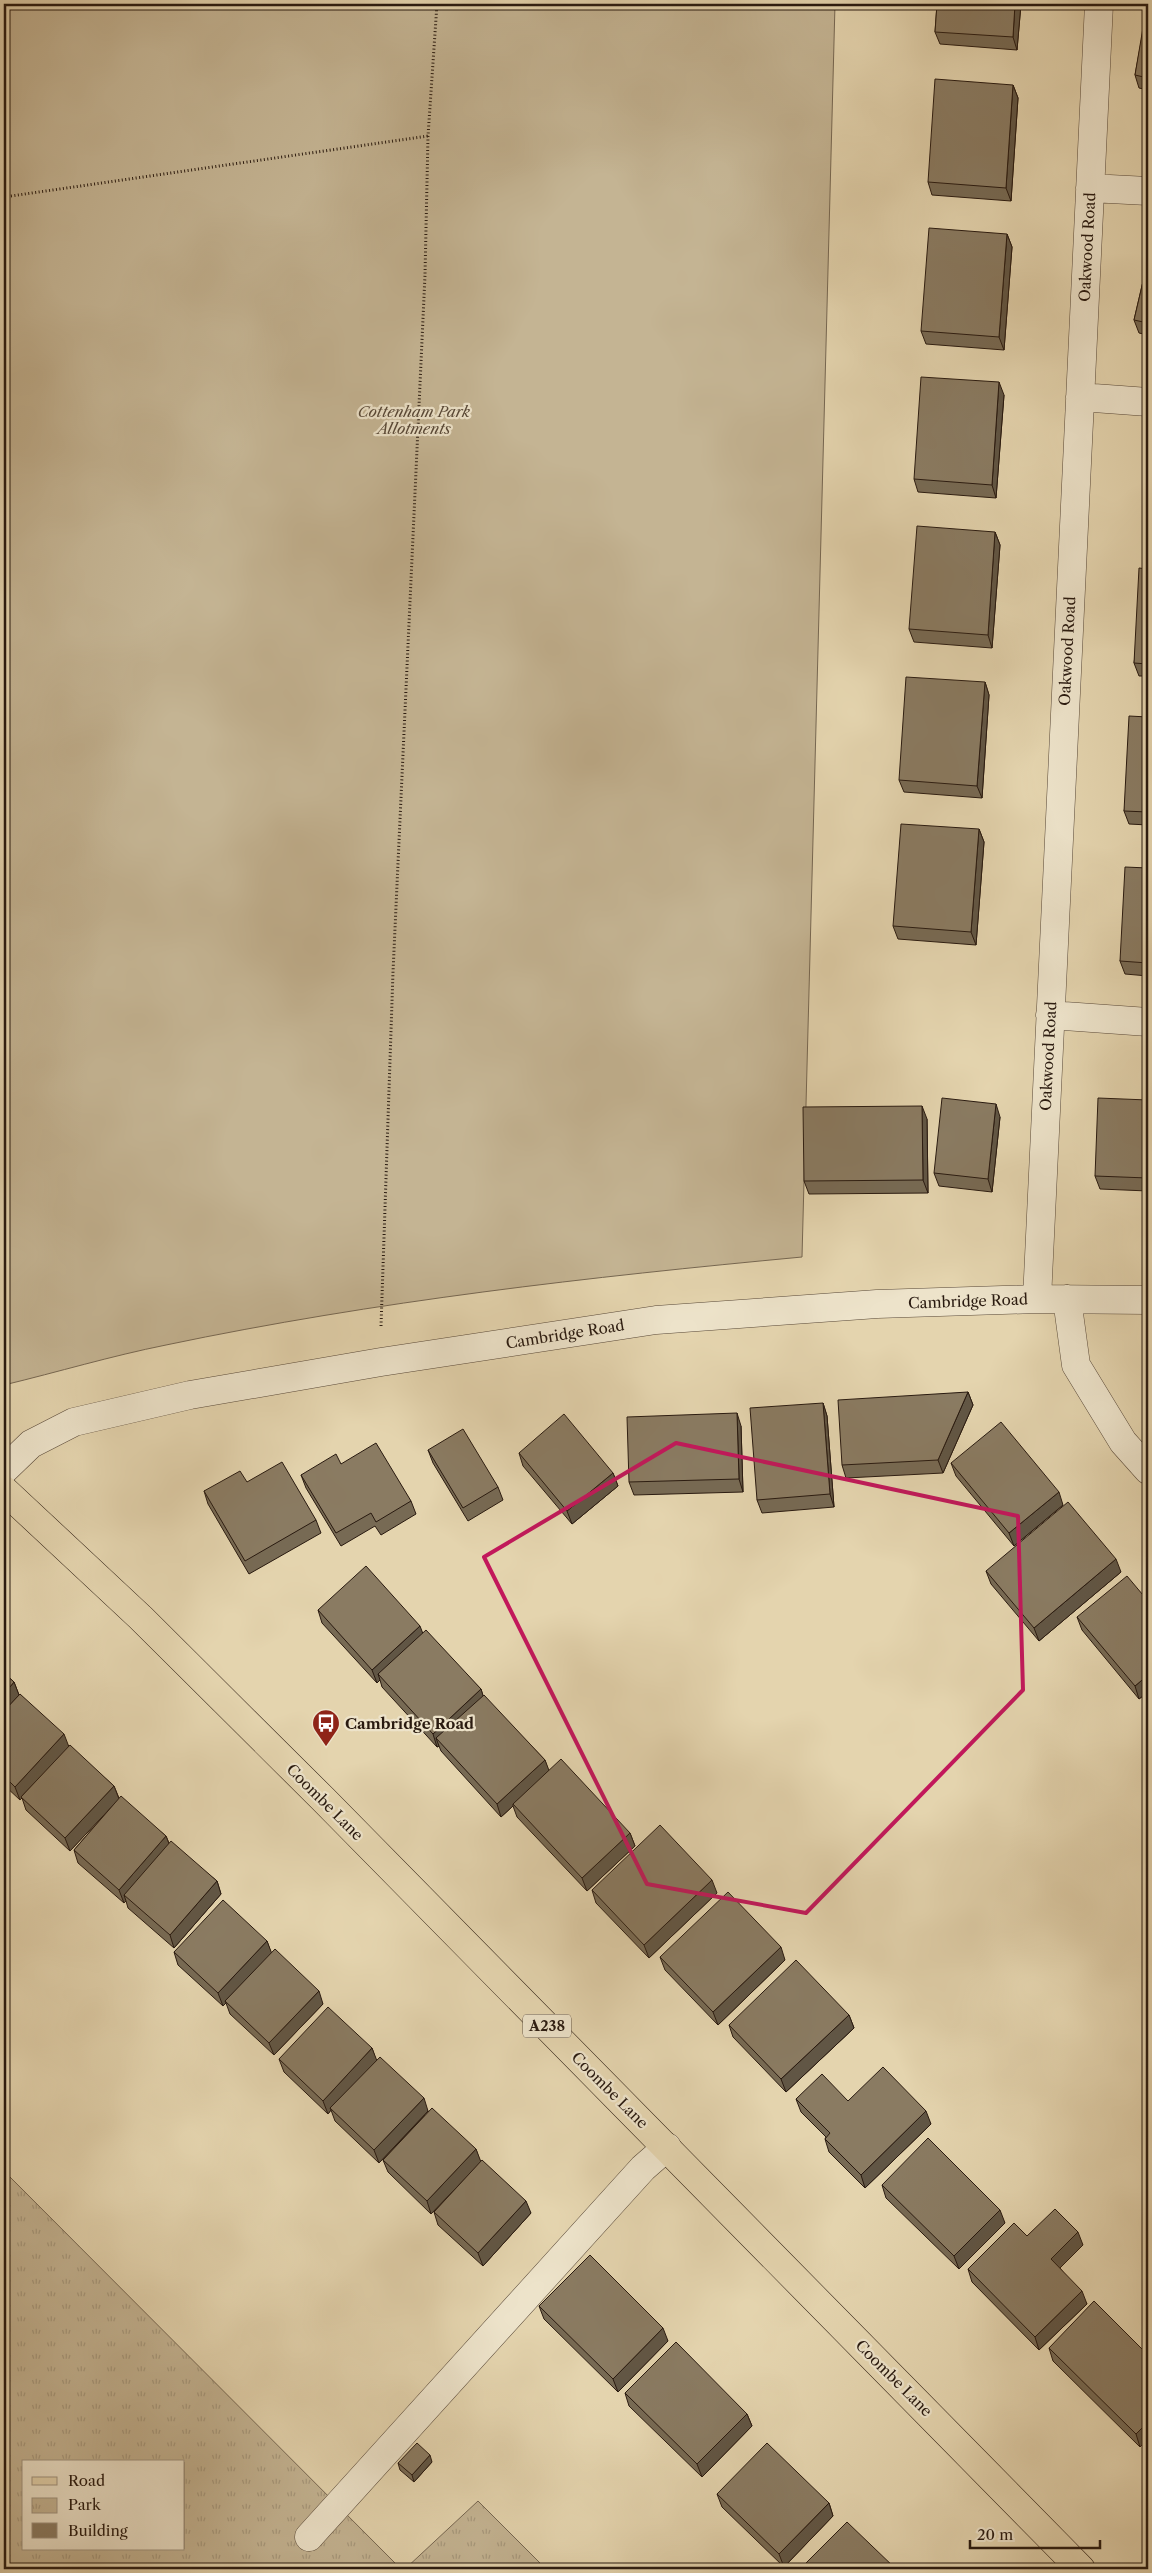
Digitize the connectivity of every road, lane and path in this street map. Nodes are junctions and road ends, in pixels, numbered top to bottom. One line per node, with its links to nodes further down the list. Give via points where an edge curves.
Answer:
1 (437, 4): 3 (path)
2 (1099, 4): 4 (street, Oakwood Road)
3 (428, 136): 6 (path); 14 (path)
4 (1090, 188): 5 (street); 7 (street, Oakwood Road)
5 (1148, 191)
6 (4, 197)
7 (1080, 397): 8 (street); 9 (street, Oakwood Road)
8 (1148, 402)
9 (1050, 1015): 10 (street); 11 (street, Oakwood Road)
10 (1148, 1022)
11 (1037, 1299): 12 (street, Cambridge Road); 14 (street, Cambridge Road, via 877,1304 656,1320)
12 (1067, 1299): 13 (street, Cambridge Road); 16 (street, via 1076,1365 1123,1442)
13 (1148, 1300)
14 (380, 1362): 15 (street, Cambridge Road, via 190,1395 74,1422 31,1444)
15 (4, 1470)
16 (1148, 1470)
17 (4, 1490): 18 (main road, Coombe Lane / A238, via 141,1618)
18 (667, 2148): 19 (street, via 642,2168); 20 (main road, Coombe Lane / A238)
19 (309, 2537)
20 (1081, 2569)

